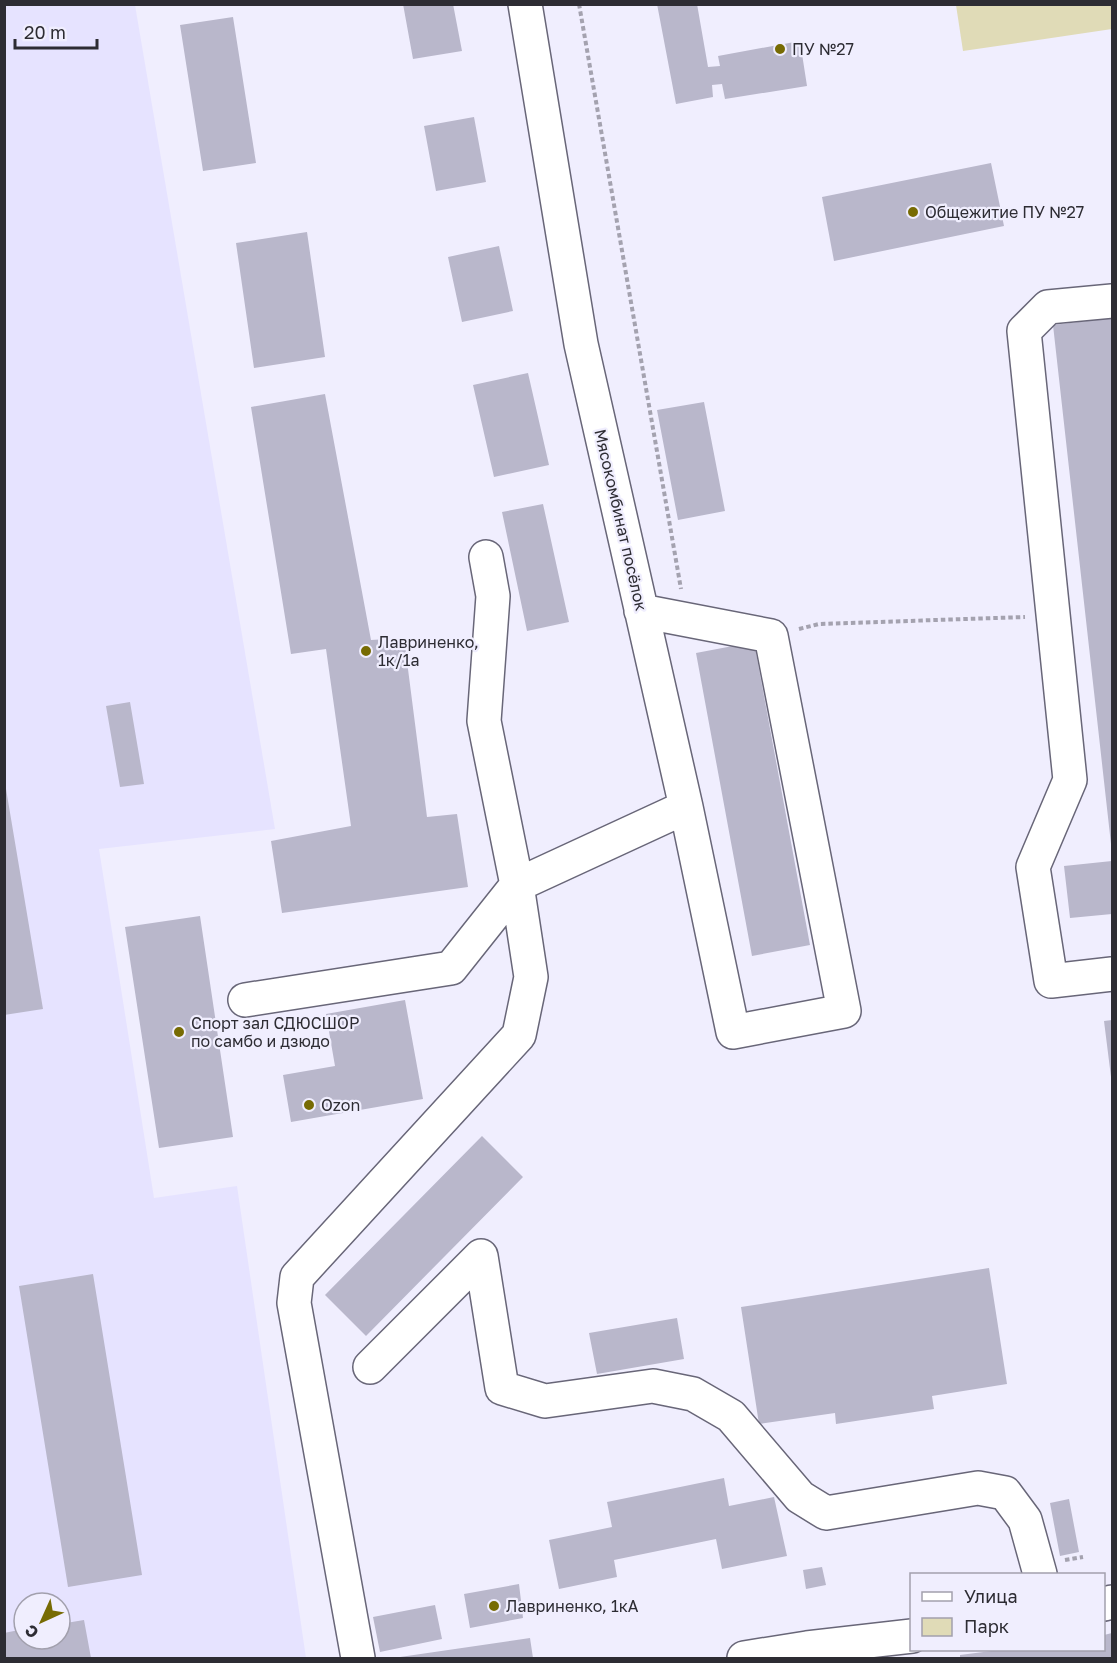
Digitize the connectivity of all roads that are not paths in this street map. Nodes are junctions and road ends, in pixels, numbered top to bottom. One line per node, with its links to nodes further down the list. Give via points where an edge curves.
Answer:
1 (525, 4): 4 (street, Мясокомбинат посёлок, via 581,344)
2 (1113, 301): 7 (street, via 1048,307 1024,331 1070,780 1033,867 1051,981)
3 (486, 557): 6 (street, via 493,596 484,721)
4 (641, 610): 5 (street, Мясокомбинат посёлок); 5 (street, Мясокомбинат посёлок, via 771,636 844,1011 733,1032)
5 (686, 807): 6 (street)
6 (517, 885): 8 (street, via 450,968); 13 (street, via 531,976 519,1035 297,1277 294,1303)
7 (1113, 974)
8 (245, 1000)
9 (370, 1367): 10 (street, via 481,1256 502,1388 544,1401 653,1386 693,1394 731,1416 800,1497 826,1513 978,1488 1005,1493 1025,1520)
10 (1039, 1573)
11 (910, 1636): 12 (street)
12 (808, 1653): 14 (street)
13 (358, 1659)
14 (744, 1659)

